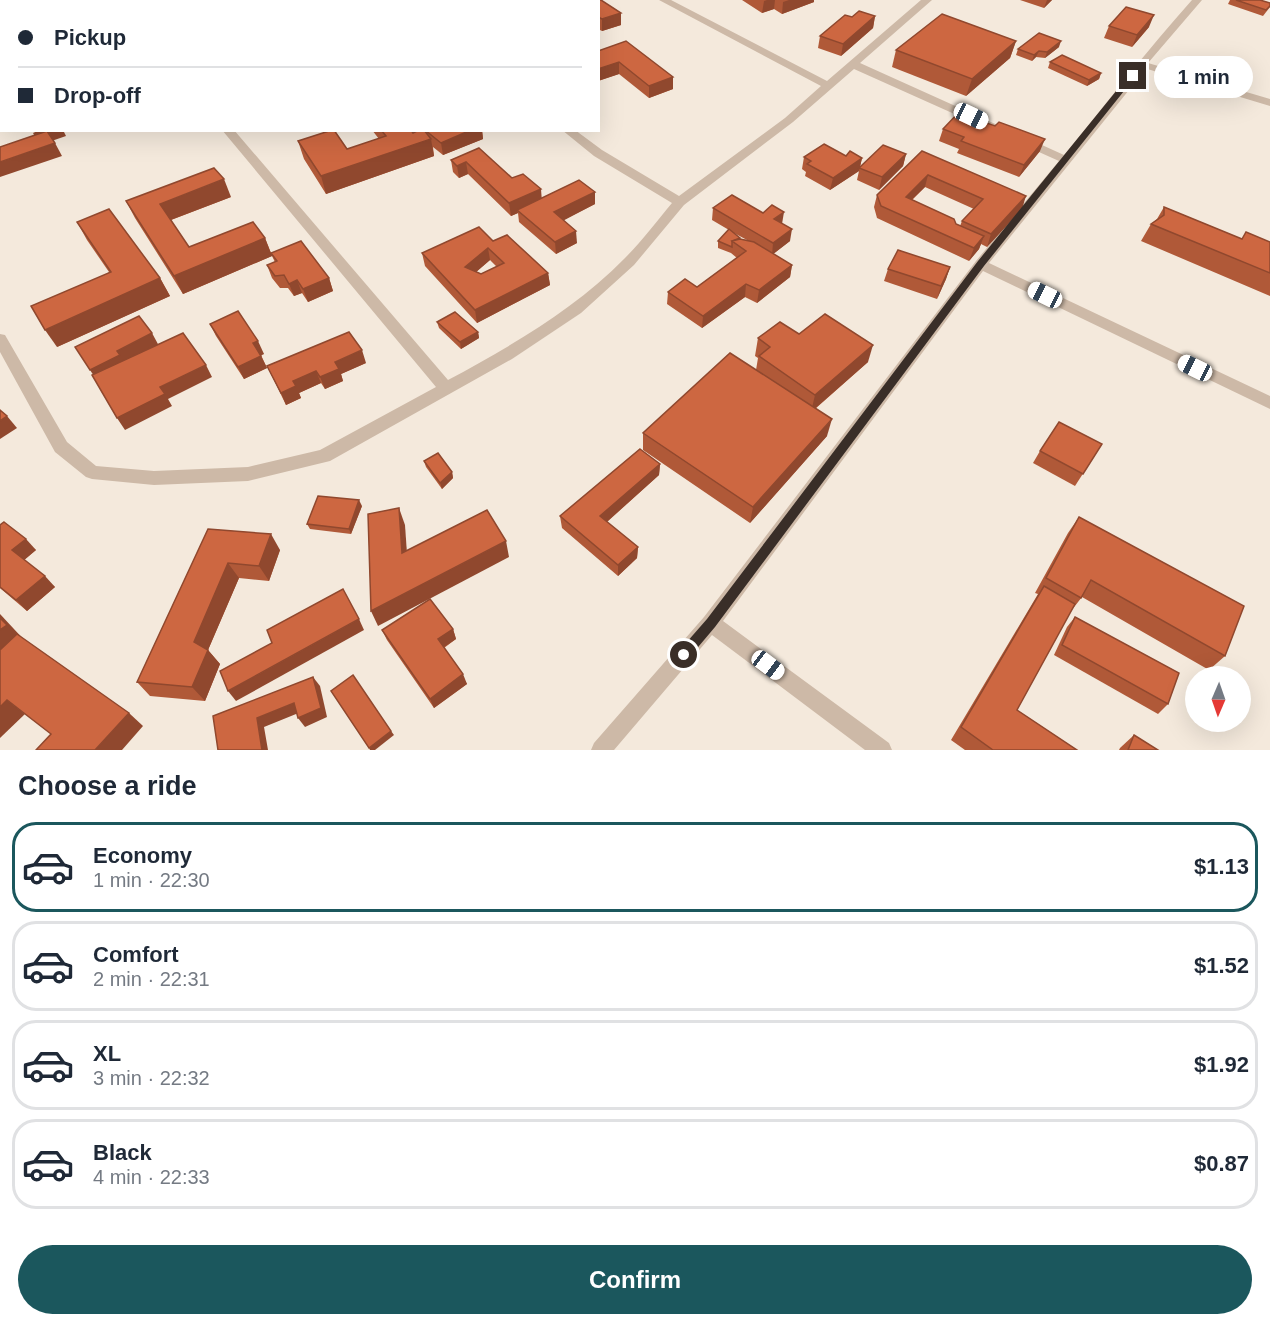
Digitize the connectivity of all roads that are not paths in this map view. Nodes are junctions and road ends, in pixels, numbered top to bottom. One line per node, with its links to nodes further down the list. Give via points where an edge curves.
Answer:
1 (664, 0): 6 (street)
2 (927, 0): 4 (street)
3 (1197, 0): 5 (street)
4 (853, 64): 6 (street); 10 (street)
5 (1141, 64): 7 (street); 10 (street)
6 (829, 86): 11 (street)
7 (1270, 103)
8 (229, 132): 14 (street)
9 (570, 132): 11 (street)
10 (1066, 160): 12 (street)
11 (680, 202): 14 (street, via 629,261 576,309 507,355)
12 (981, 264): 15 (street); 16 (street)
13 (0, 339): 14 (street, via 61,447 92,472 154,478 248,474 324,456)
14 (446, 388)
15 (1270, 403)
16 (711, 623): 17 (street); 18 (street)
17 (601, 750)
18 (882, 750)

